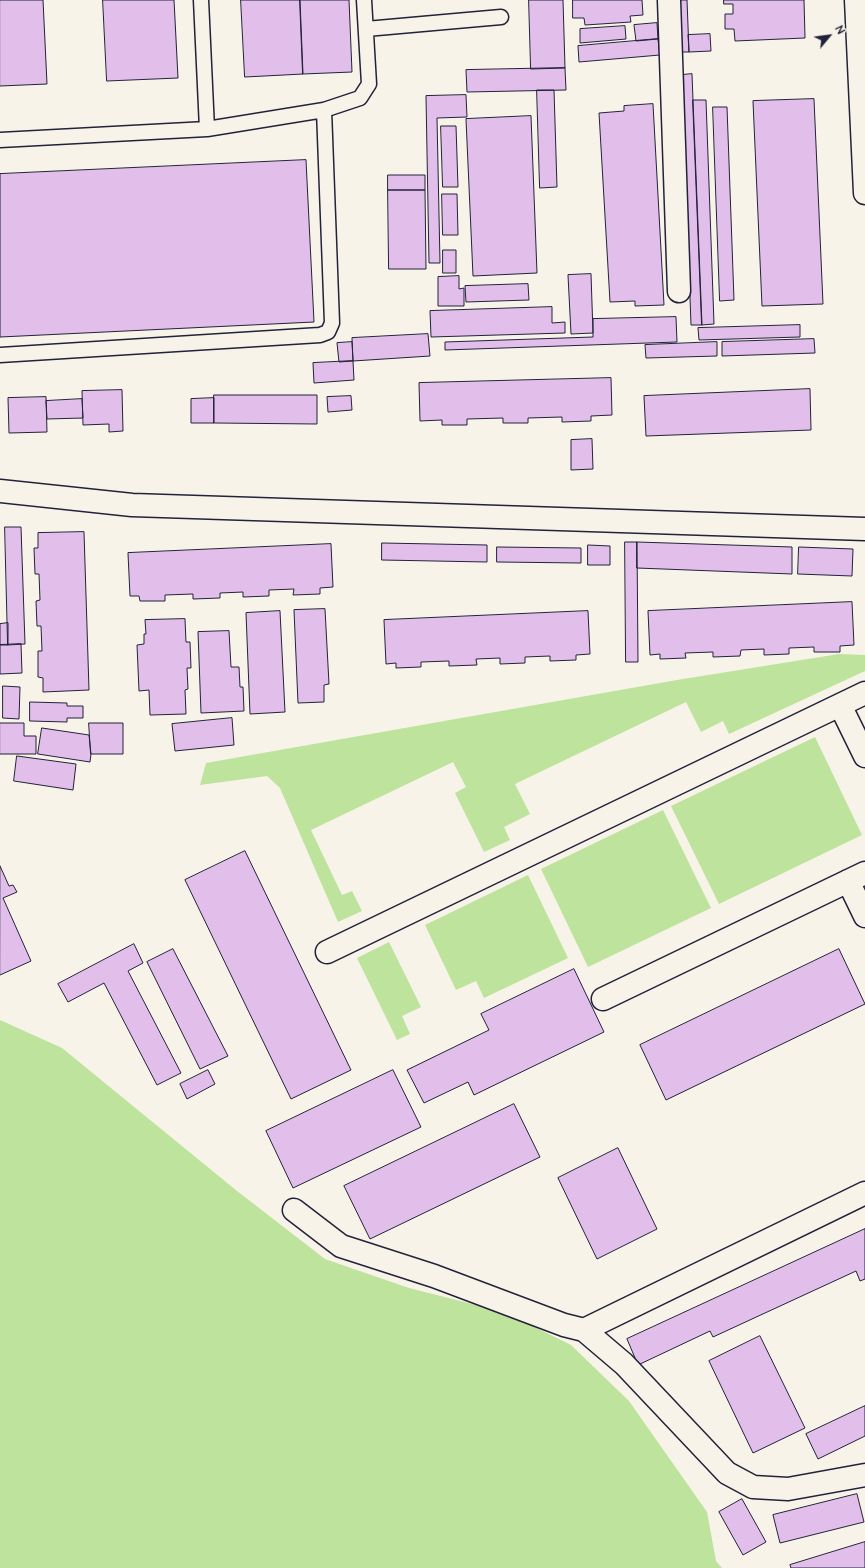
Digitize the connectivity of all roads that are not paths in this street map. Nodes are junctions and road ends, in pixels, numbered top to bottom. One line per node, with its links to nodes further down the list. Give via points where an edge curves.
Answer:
1 (201, 0): 9 (lane)
2 (364, 0): 6 (lane)
3 (669, 0): 12 (street)
4 (856, 0): 7 (street)
5 (501, 17): 6 (lane)
6 (366, 29): 8 (lane, via 369,84 360,98)
7 (862, 50): 11 (street)
8 (324, 110): 9 (lane); 13 (lane, via 332,323 328,332 320,335)
9 (207, 129): 10 (lane)
10 (0, 140)
11 (865, 193)
12 (679, 291)
13 (0, 355)
14 (0, 492): 15 (street, via 132,505)
15 (865, 529)
16 (865, 693): 17 (street)
17 (840, 705): 18 (street); 21 (street)
18 (865, 756)
19 (857, 877): 20 (street); 22 (street)
20 (865, 916)
21 (327, 952)
22 (603, 999)
23 (865, 1194): 25 (street)
24 (294, 1210): 25 (street, via 341,1246 434,1276 564,1325)
25 (584, 1330): 26 (street, via 624,1364 727,1473 753,1487 788,1489)
26 (865, 1475)

